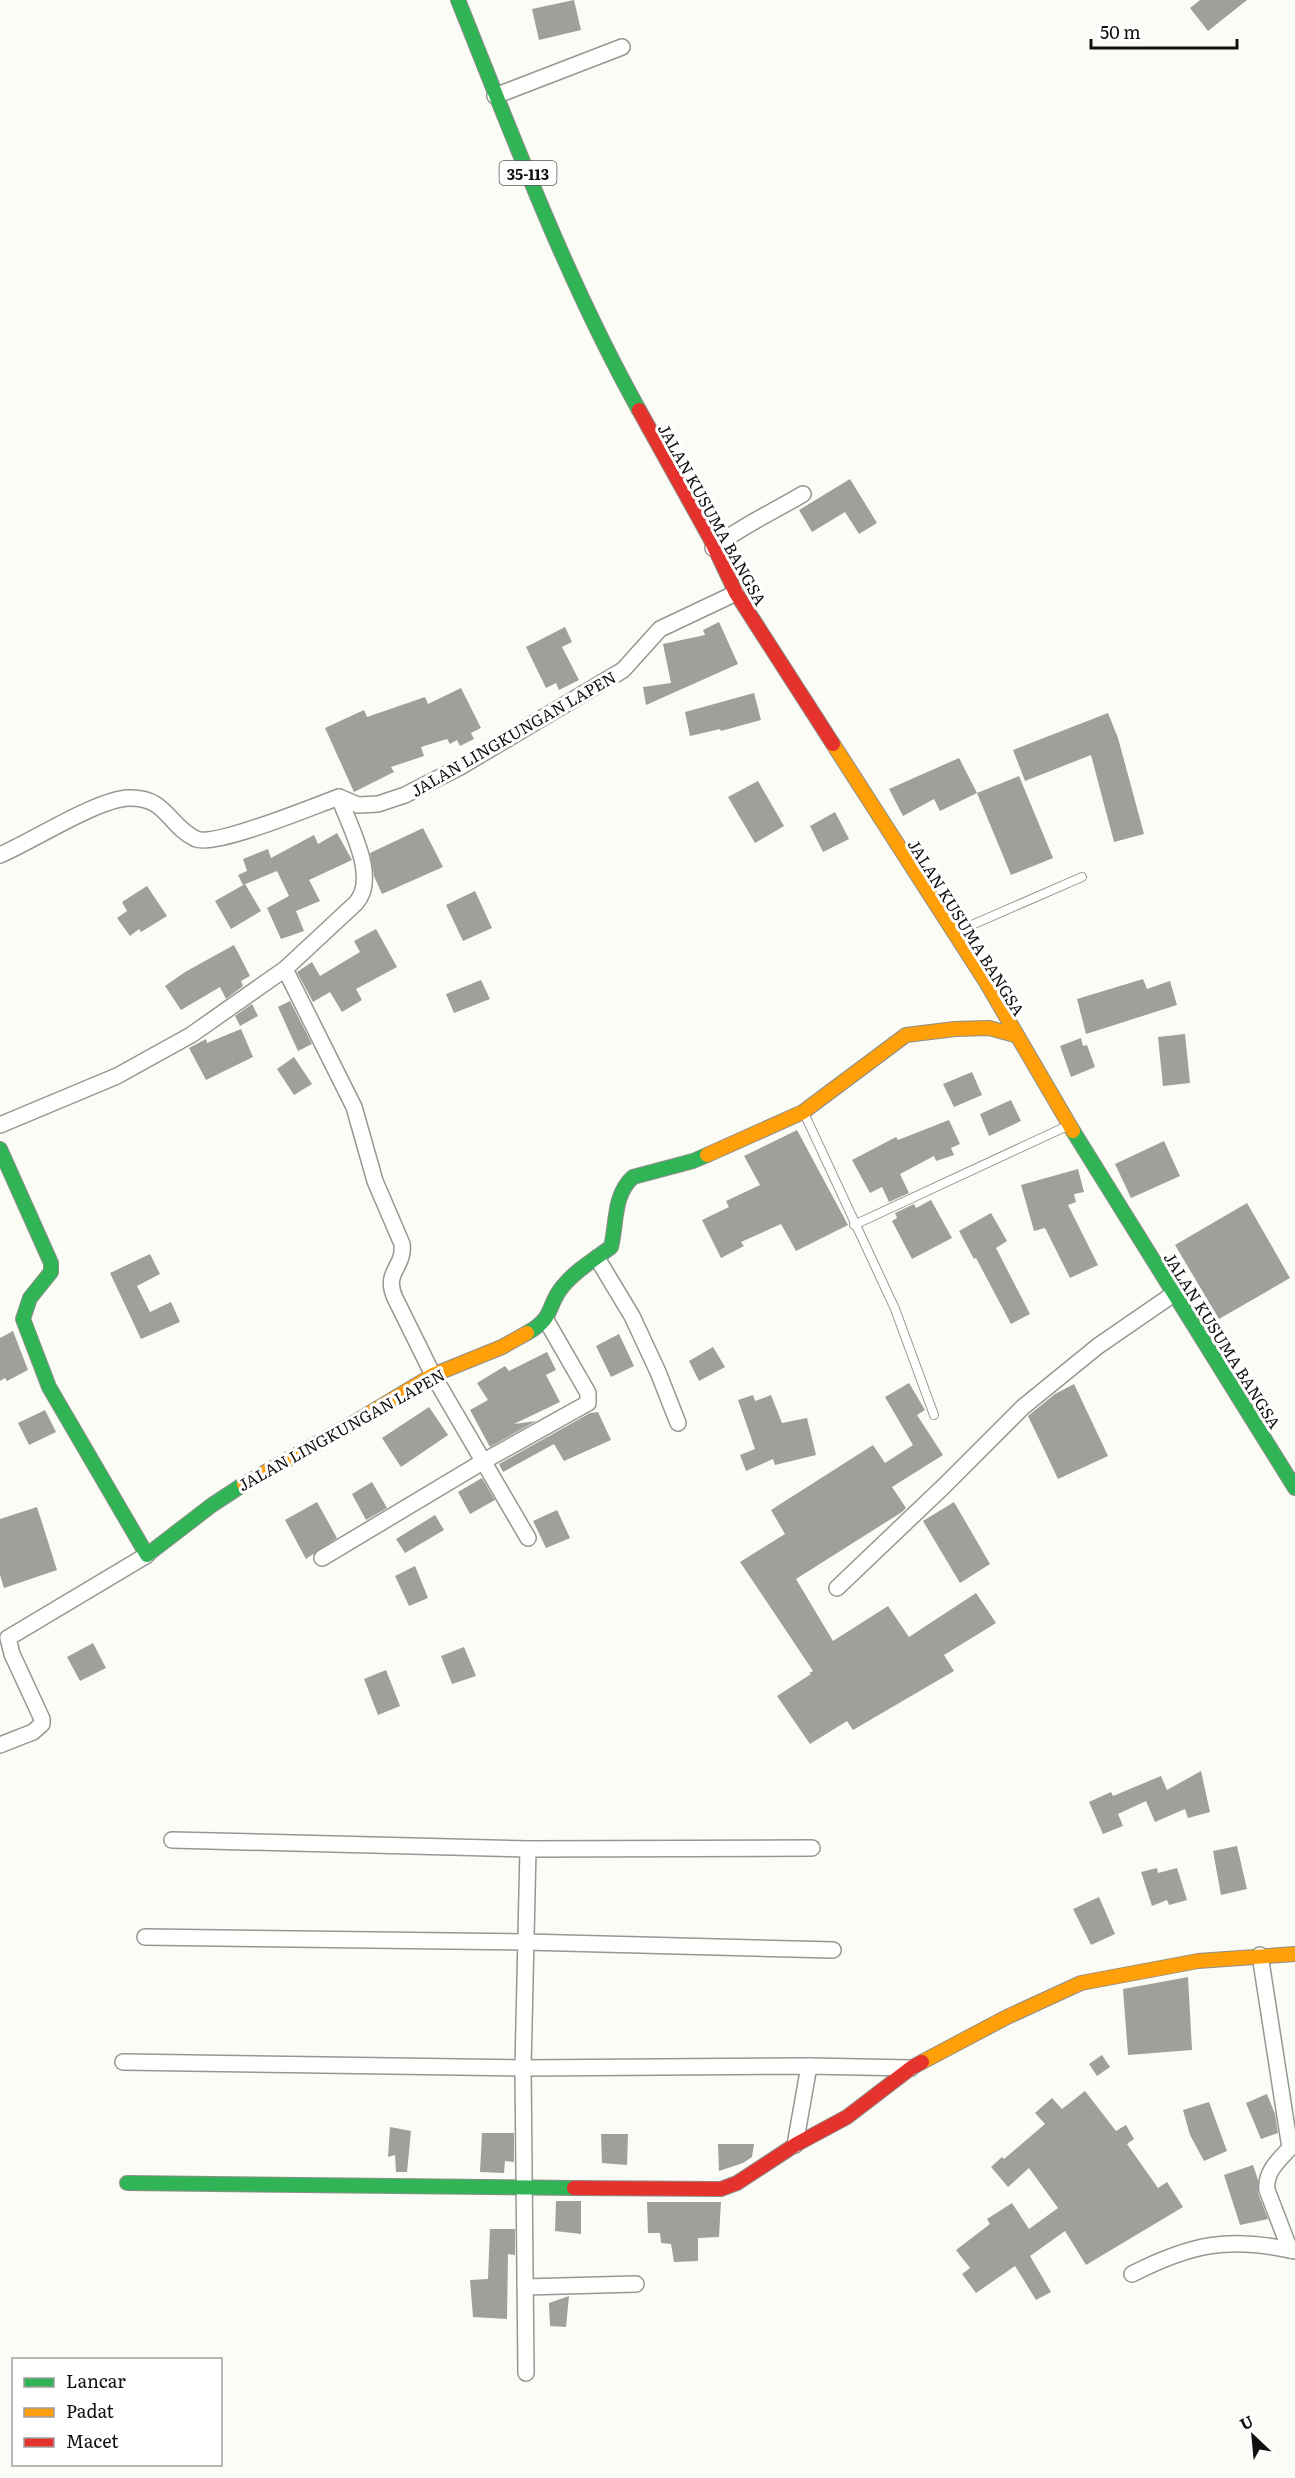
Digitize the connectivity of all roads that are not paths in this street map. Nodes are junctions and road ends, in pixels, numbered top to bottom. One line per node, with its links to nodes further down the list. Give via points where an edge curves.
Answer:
1 (458, 0): 3 (street, 35-113)
2 (622, 47): 3 (street)
3 (495, 96): 5 (street, JALAN KUSUMA BANGSA / 35-113, via 603,345)
4 (803, 494): 5 (street)
5 (713, 548): 6 (street, JALAN KUSUMA BANGSA)
6 (736, 593): 7 (street, JALAN LINGKUNGAN LAPEN, via 660,629 623,670 460,767 378,804 358,805); 10 (street, JALAN KUSUMA BANGSA)
7 (339, 797): 8 (street, via 203,841 194,838 162,807 147,799 126,798 98,807); 11 (street, via 362,861 365,890)
8 (0, 855)
9 (1082, 877): 10 (lane)
10 (954, 933): 12 (street, JALAN KUSUMA BANGSA)
11 (285, 969): 14 (street, via 191,1035 126,1071); 21 (street, via 354,1107 375,1181 402,1244 390,1287)
12 (1015, 1035): 13 (street, via 989,1028 906,1035); 15 (street, JALAN KUSUMA BANGSA)
13 (803, 1112): 17 (lane); 18 (street, via 702,1158 627,1180 618,1204 612,1245)
14 (0, 1125)
15 (1070, 1125): 17 (lane); 19 (street, JALAN KUSUMA BANGSA)
16 (0, 1149): 27 (street, via 51,1263 51,1272 30,1298 23,1319 36,1358)
17 (854, 1225): 22 (lane, via 895,1309)
18 (597, 1258): 20 (street, via 561,1288); 23 (street, via 632,1316)
19 (1175, 1293): 25 (street, JALAN KUSUMA BANGSA); 29 (street, via 1098,1346 1023,1407)
20 (546, 1320): 21 (street, JALAN LINGKUNGAN LAPEN, via 502,1347); 24 (street, via 588,1392 588,1403)
21 (433, 1375): 24 (street); 27 (street, JALAN LINGKUNGAN LAPEN, via 234,1490)
22 (934, 1415)
23 (678, 1423)
24 (484, 1461): 26 (street); 28 (street)
25 (1295, 1488)
26 (528, 1538)
27 (147, 1555): 30 (street)
28 (322, 1558)
29 (837, 1588)
30 (4, 1639): 31 (street, via 42,1724 33,1732)
31 (0, 1745)
32 (172, 1840): 34 (street)
33 (812, 1848): 34 (street)
34 (528, 1849): 36 (street)
35 (145, 1937): 36 (street)
36 (526, 1942): 37 (street); 42 (street)
37 (833, 1950)
38 (1295, 1954): 39 (street)
39 (1260, 1955): 43 (street, via 1198,1961 1081,1983); 47 (street, via 1290,2148 1269,2172 1267,2190)
40 (123, 2062): 42 (street)
41 (809, 2066): 42 (street); 43 (street); 44 (street)
42 (523, 2068): 46 (street)
43 (911, 2068): 44 (street, via 847,2117)
44 (795, 2145): 46 (street, via 721,2189)
45 (127, 2182): 46 (street)
46 (525, 2188): 50 (street)
47 (1292, 2251): 48 (street, via 1238,2243 1214,2244 1182,2251)
48 (1132, 2274)
49 (636, 2284): 50 (street)
50 (525, 2287): 51 (street)
51 (526, 2373)

